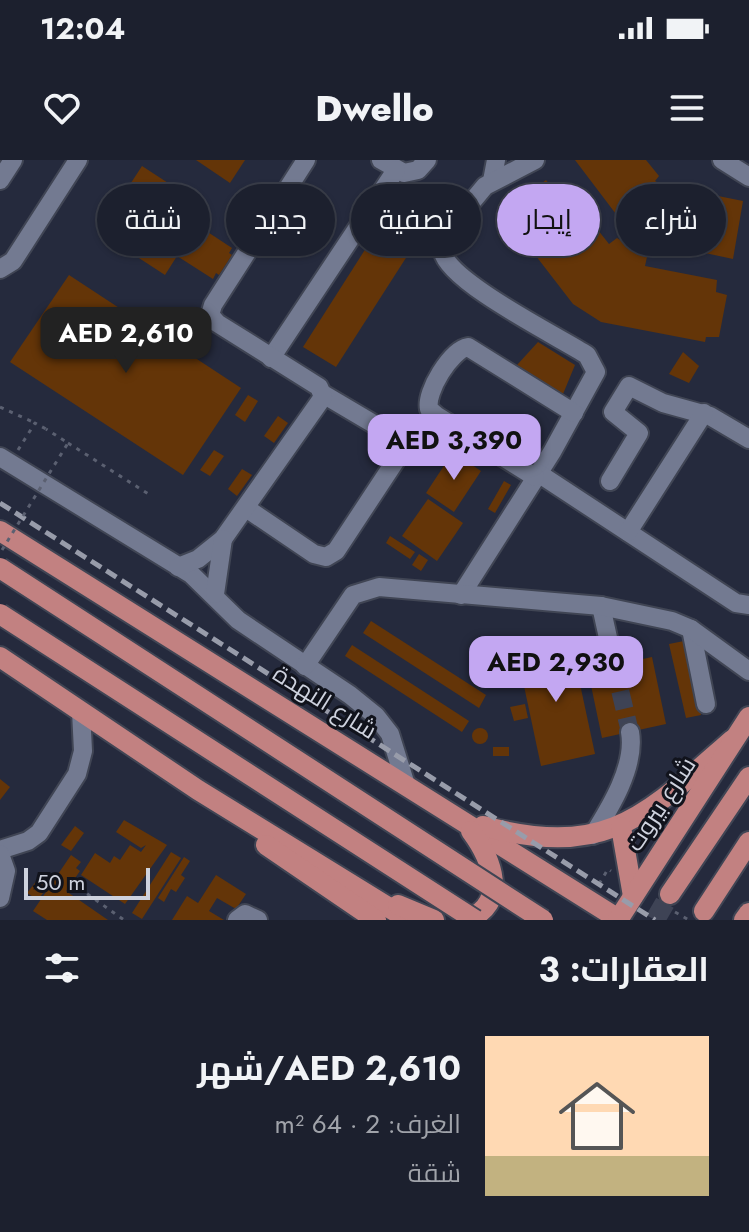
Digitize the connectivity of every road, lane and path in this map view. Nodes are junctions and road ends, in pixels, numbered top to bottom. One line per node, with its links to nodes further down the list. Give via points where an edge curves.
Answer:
1 (13, 160): 10 (street)
2 (78, 160): 12 (street, via 13,261)
3 (306, 160): 13 (street, via 210,310 213,320)
4 (427, 160): 8 (street, via 418,170)
5 (496, 160): 11 (street)
6 (535, 160): 11 (street)
7 (722, 160): 9 (street)
8 (388, 165): 13 (street)
9 (749, 177)
10 (0, 180)
11 (492, 181): 16 (street, via 438,244 435,261 593,359 594,379)
12 (0, 269)
13 (271, 358): 14 (street)
14 (323, 394): 25 (street); 25 (street, via 401,445 336,551 326,557 314,554)
15 (0, 407): 18 (path)
16 (574, 413): 22 (street); 22 (street, via 474,348 459,350 437,383 428,398 433,413)
17 (704, 413): 19 (street); 23 (street, via 627,387 613,412 639,433); 27 (street)
18 (35, 423): 20 (path, bridge); 21 (path)
19 (749, 439)
20 (68, 443): 24 (path); 29 (path, bridge)
21 (5, 459): 30 (street)
22 (536, 475): 27 (street); 33 (street)
23 (610, 481)
24 (150, 495)
25 (246, 508): 28 (street)
26 (0, 531): 48 (main road, شارع النهدة)
27 (628, 532): 34 (street, via 736,603)
28 (223, 539): 30 (street); 32 (street)
29 (0, 553)
30 (178, 567): 32 (street)
31 (0, 568): 70 (main road, bridge)
32 (215, 594): 40 (street, via 238,620)
33 (461, 595): 35 (street); 40 (street, via 361,590)
34 (749, 605)
35 (601, 606): 37 (street); 39 (street)
36 (0, 614): 69 (main road, bridge)
37 (691, 629): 41 (street); 42 (street)
38 (0, 657): 43 (main road)
39 (614, 665)
40 (305, 666): 48 (street, via 376,716 397,749)
41 (749, 671)
42 (706, 704)
43 (81, 711): 49 (main road); 54 (street, via 83,751 77,774 39,833)
44 (749, 717): 46 (main road, شارع بيروت)
45 (630, 732): 52 (street, via 622,778)
46 (732, 740): 51 (main road, via 661,803); 58 (main road, شارع بيروت)
47 (749, 777): 57 (main road)
48 (405, 782): 50 (main road, شارع النهدة)
49 (198, 790): 56 (main road); 65 (main road, via 262,843)
50 (464, 821): 52 (main road, via 532,837); 68 (main road, via 491,861 494,878 483,909); 71 (main road, شارع النهدة)
51 (621, 827): 52 (main road); 58 (main road)
52 (593, 835)
53 (749, 842): 60 (main road)
54 (0, 852): 59 (street, via 6,871)
55 (79, 888): 62 (path)
56 (368, 893): 66 (main road); 67 (main road)
57 (670, 894)
58 (633, 896): 71 (main road, شارع بيروت)
59 (0, 898)
60 (704, 911)
61 (749, 913): 72 (main road)
62 (124, 920)
63 (237, 920): 64 (street, via 245,914)
64 (258, 920)
65 (376, 920)
66 (409, 920)
67 (434, 920)
68 (465, 920)
69 (475, 920)
70 (543, 920)
71 (619, 920)
72 (744, 920)

